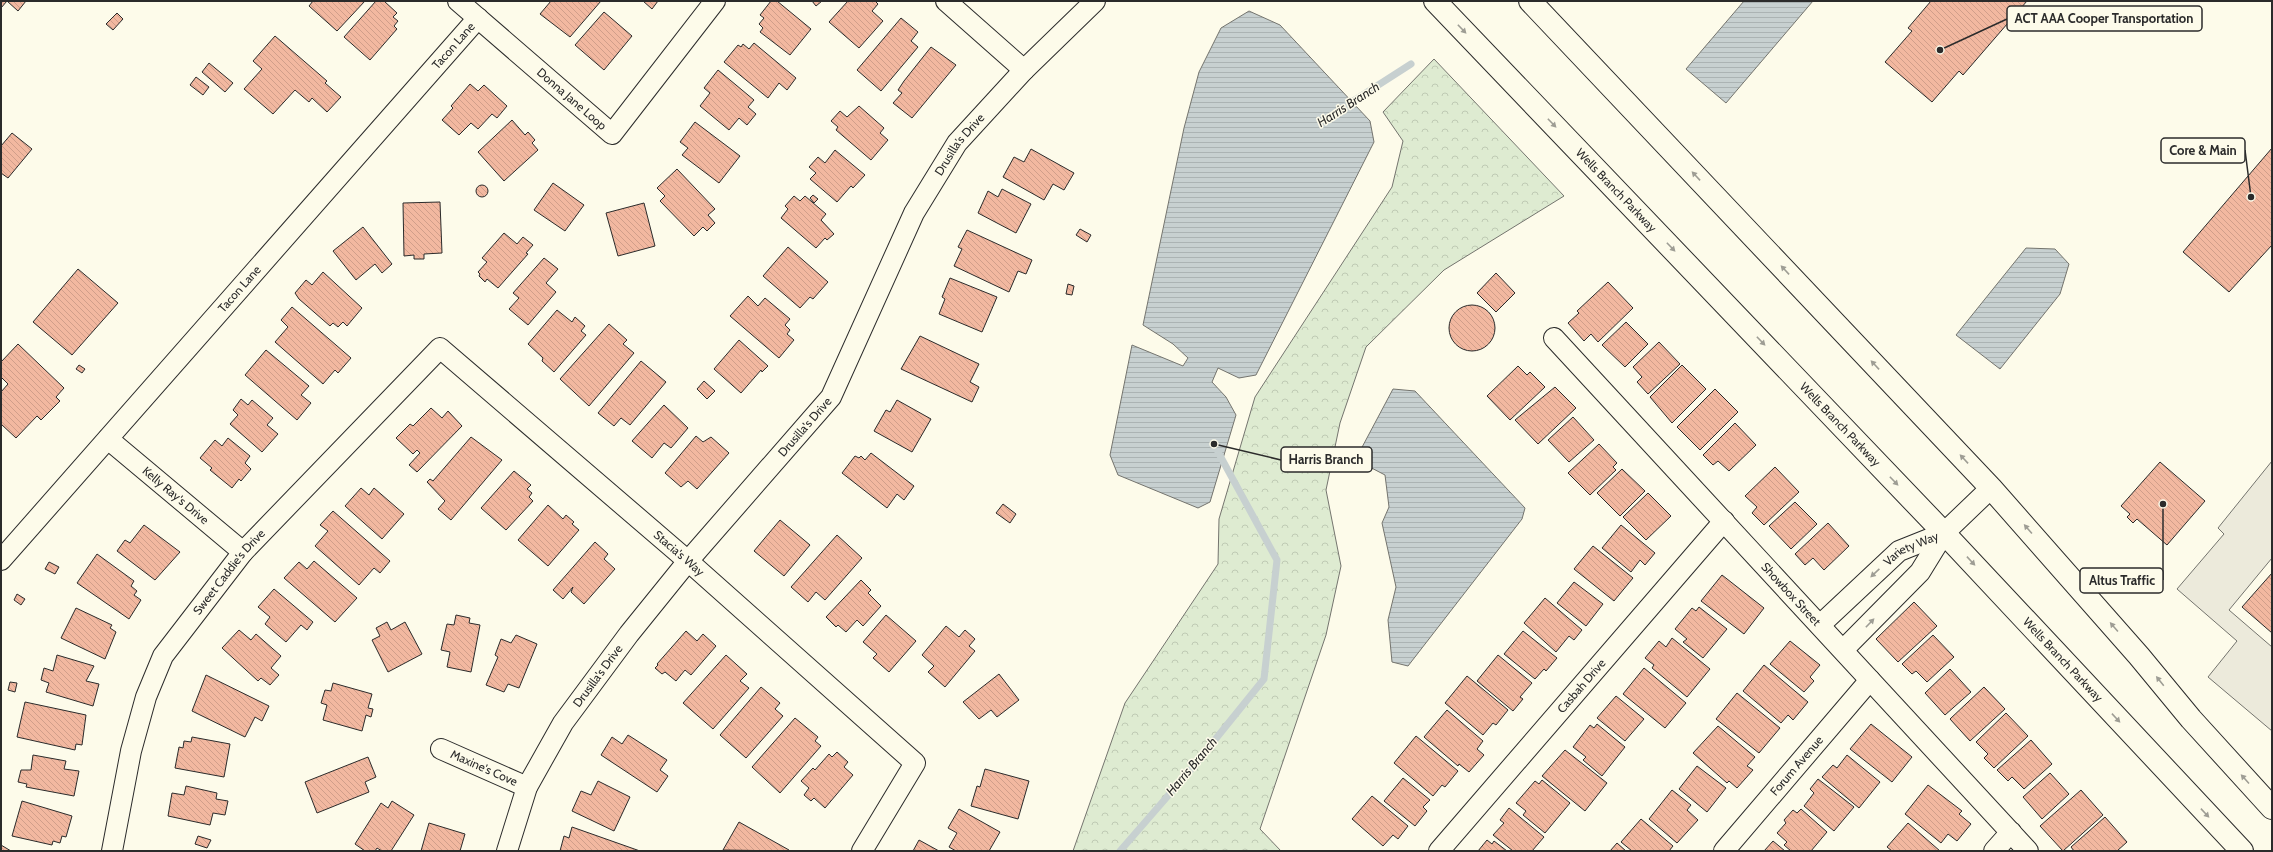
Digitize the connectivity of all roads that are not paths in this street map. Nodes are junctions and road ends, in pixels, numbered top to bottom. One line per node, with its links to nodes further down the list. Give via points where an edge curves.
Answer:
1 (458, 1): 7 (street, Donna Jane Loop)
2 (714, 1): 7 (street, Donna Jane Loop, via 612,134)
3 (946, 1): 8 (street)
4 (1096, 1): 8 (street, Drusilla's Drive)
5 (1436, 1): 14 (main road, Wells Branch Parkway, one-way to 14)
6 (1530, 1): 12 (main road, one-way to 6)
7 (478, 18): 11 (street, Tacon Lane)
8 (1024, 70): 17 (street, Drusilla's Drive, via 957,143 914,213 830,397)
9 (1554, 338): 13 (street, Showbox Street)
10 (440, 348): 15 (street, Sweet Caddie's Drive); 17 (street, Stacia's Way)
11 (108, 439): 15 (street, Kelly Ray's Drive); 16 (street, Tacon Lane)
12 (1991, 488): 14 (street); 23 (main road, one-way to 12, via 2191,720 2139,656)
13 (1724, 522): 18 (street, Showbox Street); 28 (street, Casbah Drive)
14 (1944, 533): 18 (street, Variety Way, one-way to 18, via 1899,551); 19 (street, Variety Way, one-way to 14, via 1920,572); 32 (main road, Wells Branch Parkway, one-way to 32)
15 (243, 552): 25 (street, Sweet Caddie's Drive, via 162,656 146,696 131,751)
16 (1, 560)
17 (688, 561): 22 (street, Drusilla's Drive, via 563,722); 27 (street, Stacia's Way, via 915,763)
18 (1820, 626): 19 (street, Showbox Street)
19 (1843, 650): 20 (street, Showbox Street)
20 (1870, 680): 24 (street, Showbox Street); 29 (street, Forum Avenue)
21 (441, 749): 22 (street, Maxine's Cove)
22 (527, 787): 26 (street, Drusilla's Drive)
23 (2272, 808)
24 (2010, 832): 30 (street); 31 (street, Showbox Street)
25 (112, 851)
26 (507, 851)
27 (862, 851)
28 (1439, 851)
29 (1724, 851)
30 (1994, 851)
31 (2028, 851)
32 (2242, 851)

